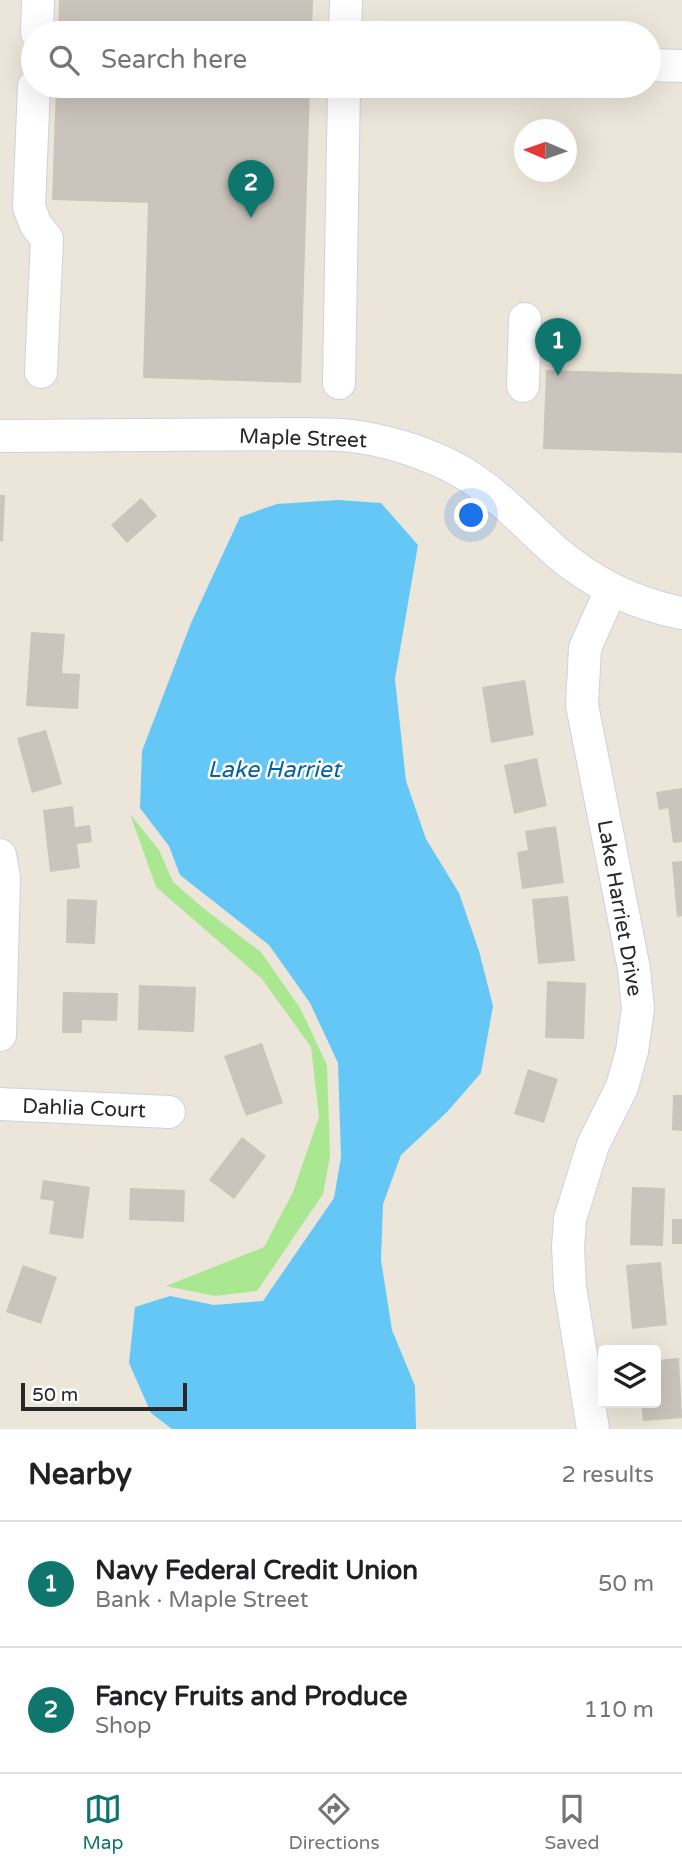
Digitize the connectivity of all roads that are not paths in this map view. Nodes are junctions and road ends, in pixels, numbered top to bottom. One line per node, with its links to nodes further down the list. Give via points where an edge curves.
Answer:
1 (38, 0): 3 (street)
2 (346, 0): 4 (street)
3 (37, 21)
4 (345, 21)
5 (661, 65): 6 (street)
6 (682, 66)
7 (34, 98): 10 (street, via 29,207 47,239)
8 (344, 98): 11 (street)
9 (525, 319): 12 (street)
10 (41, 372)
11 (338, 383)
12 (523, 386)
13 (0, 436): 14 (street, Maple Street, via 310,434 357,436 401,447 459,471)
14 (611, 590): 15 (street, Maple Street); 21 (street, Lake Harriet Drive, via 586,648 582,705 638,1009 622,1087 593,1145 570,1219 570,1287)
15 (682, 613)
16 (0, 855): 17 (street, via 4,878)
17 (1, 950): 18 (street)
18 (0, 1035)
19 (0, 1104): 20 (street, Dahlia Court)
20 (169, 1112)
21 (593, 1429)

